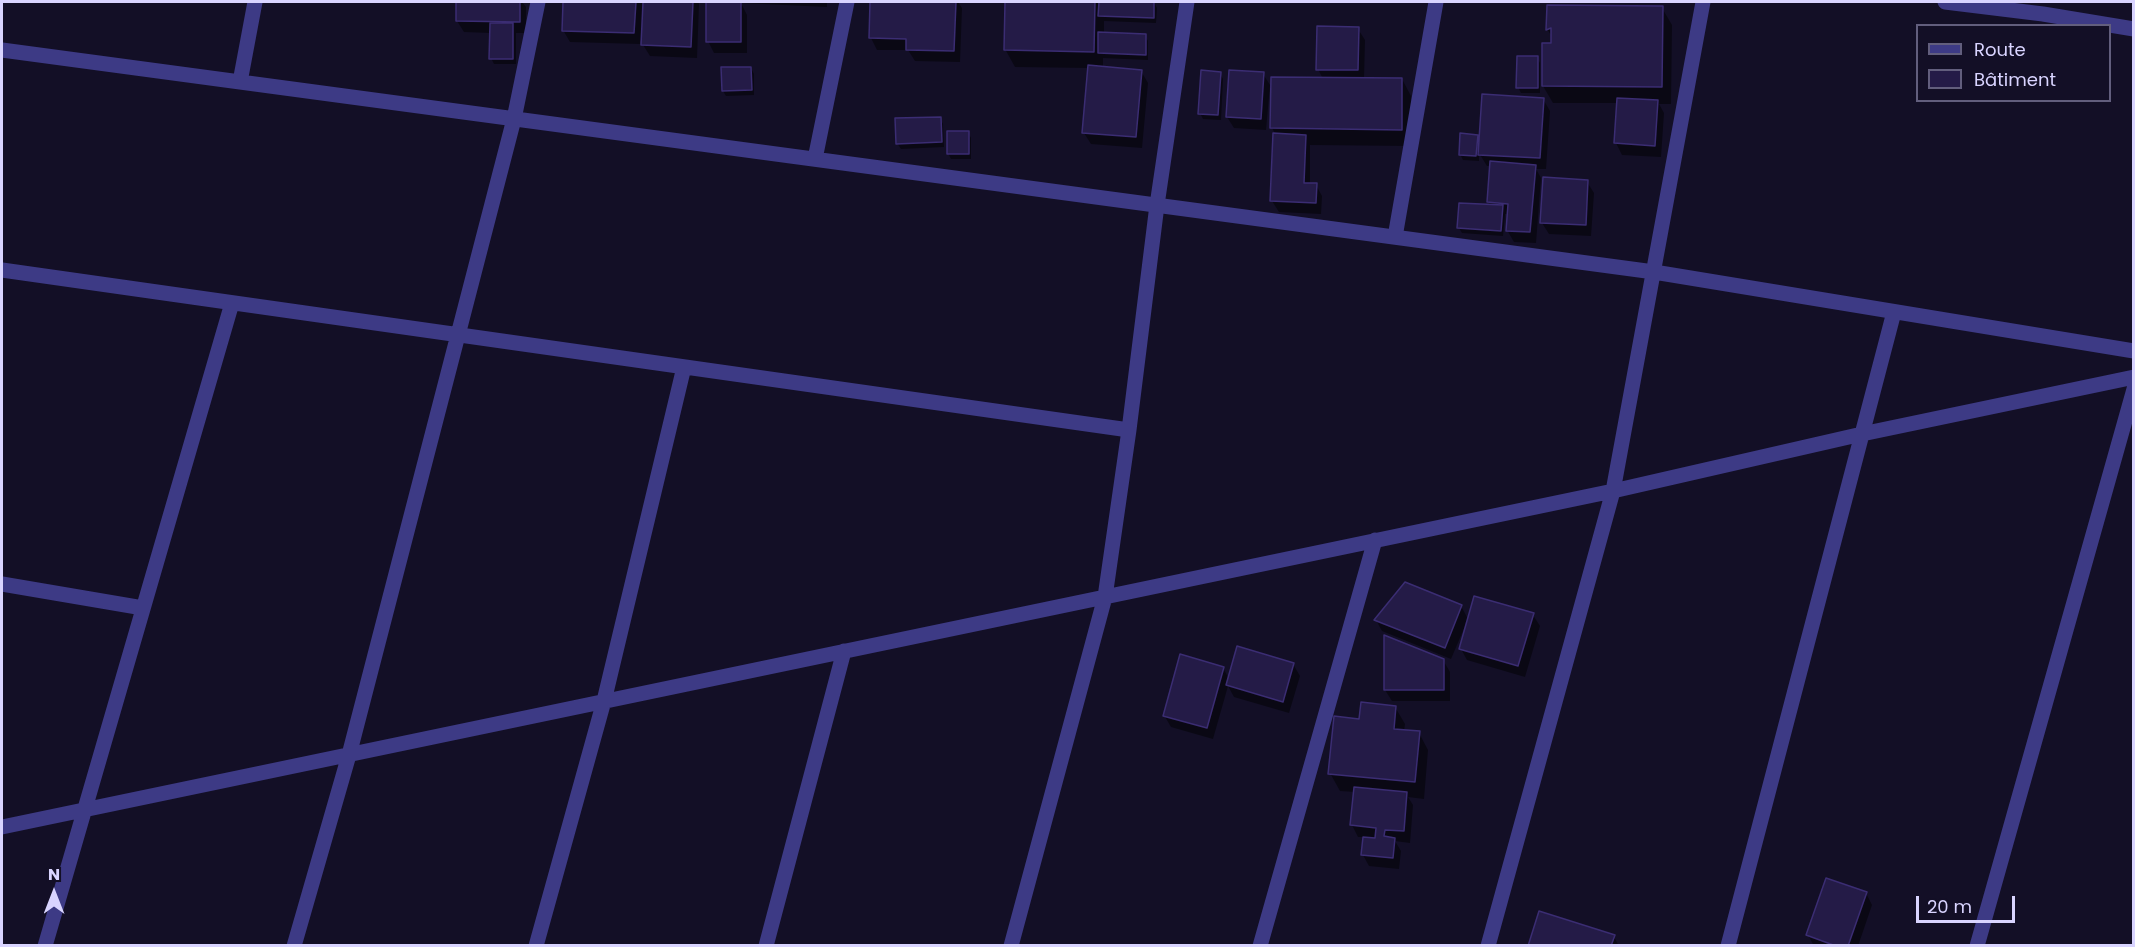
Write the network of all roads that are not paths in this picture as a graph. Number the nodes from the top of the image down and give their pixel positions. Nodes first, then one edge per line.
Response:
1 (255, 2) edge
2 (538, 2) edge
3 (847, 2) edge
4 (1187, 2) edge
5 (1436, 2) edge
6 (1703, 2) edge
7 (1945, 2) edge
8 (2044, 8) edge
9 (2133, 29) edge
10 (2, 50) edge
11 (240, 82) junction
12 (514, 119) junction
13 (815, 159) junction
14 (1157, 205) junction
15 (1395, 237) junction
16 (2, 270) edge
17 (1654, 272) junction
18 (232, 303) junction
19 (1894, 312) junction
20 (457, 335) junction
21 (2133, 351) edge
22 (684, 367) junction
23 (2133, 377) edge
24 (2133, 389) edge
25 (1129, 430) junction
26 (1862, 434) junction
27 (1612, 491) junction
28 (1375, 540) junction
29 (2, 584) edge
30 (1105, 597) junction
31 (143, 608) junction
32 (844, 651) junction
33 (604, 701) junction
34 (349, 754) junction
35 (85, 810) junction
36 (2, 827) edge
37 (45, 945) edge
38 (294, 945) edge
39 (536, 945) edge
40 (766, 945) edge
41 (1011, 945) edge
42 (1260, 945) edge
43 (1488, 945) edge
44 (1728, 945) edge
45 (1977, 945) edge

1 - 11 street
2 - 12 street
3 - 13 street
4 - 14 street
5 - 15 street
6 - 17 street
7 - 8 street
8 - 9 street
10 - 11 street
11 - 12 street
12 - 13 street
12 - 20 street
13 - 14 street
14 - 15 street
14 - 25 street
15 - 17 street
16 - 18 street
17 - 19 street
17 - 27 street
18 - 20 street
18 - 31 street
19 - 21 street
19 - 26 street
20 - 22 street
20 - 34 street
22 - 25 street
22 - 33 street
23 - 26 street
24 - 45 street
25 - 30 street
26 - 27 street
26 - 44 street
27 - 28 street
27 - 43 street
28 - 30 street
28 - 42 street
29 - 31 street
30 - 32 street
30 - 41 street
31 - 35 street
32 - 33 street
32 - 40 street
33 - 34 street
33 - 39 street
34 - 35 street
34 - 38 street
35 - 36 street
35 - 37 street

